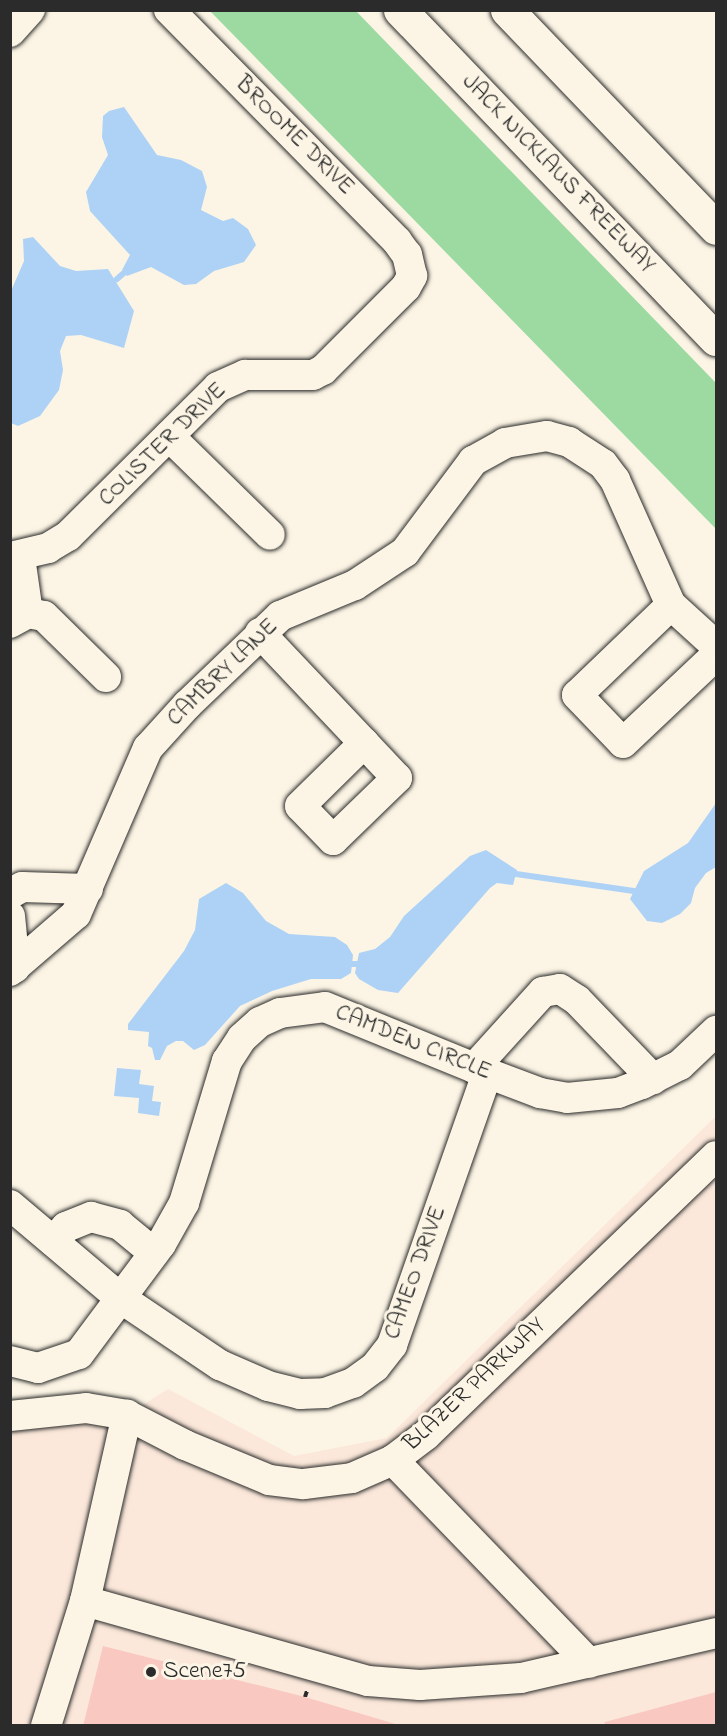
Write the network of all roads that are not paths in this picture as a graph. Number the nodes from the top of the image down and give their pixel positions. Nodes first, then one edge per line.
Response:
1 (30, 10) edge
2 (169, 10) edge
3 (400, 10) edge
4 (507, 10) edge
5 (10, 32) edge
6 (717, 228) edge
7 (412, 267) joint
8 (717, 339) edge
9 (169, 436) junction
10 (270, 535) dead end
11 (15, 557) edge
12 (671, 605) junction
13 (19, 618) edge
14 (260, 633) junction
15 (717, 646) edge
16 (717, 655) edge
17 (106, 677) dead end
18 (364, 744) dead end
19 (88, 889) junction
20 (10, 894) edge
21 (10, 916) edge
22 (13, 969) edge
23 (717, 1031) edge
24 (481, 1071) junction
25 (653, 1079) junction
26 (717, 1156) edge
27 (10, 1205) edge
28 (53, 1241) junction
29 (154, 1253) junction
30 (119, 1297) junction
31 (10, 1361) edge
32 (127, 1415) junction
33 (10, 1416) edge
34 (393, 1460) junction
35 (85, 1600) junction
36 (717, 1633) edge
37 (589, 1663) junction
38 (46, 1725) edge

1 - 5 street
2 - 7 street, BROOME DRIVE
3 - 8 highway, JACK NICKLAUS FREEWAY
4 - 6 highway
7 - 9 street, COLISTER DRIVE
9 - 10 street
9 - 11 street, COLISTER DRIVE
11 - 13 street
12 - 14 street, CAMBRY LANE
12 - 15 street, CAMBRY LANE
12 - 16 street
13 - 17 street
14 - 18 street
14 - 19 street, CAMBRY LANE
19 - 20 street
19 - 22 street, CAMBRY LANE
21 - 22 street
23 - 25 street, CAMDEN CIRCLE
24 - 25 street, CAMDEN CIRCLE
24 - 25 street
24 - 29 street, CAMDEN CIRCLE
24 - 30 street, CAMEO DRIVE
26 - 34 street, BLAZER PARKWAY
27 - 28 street
28 - 29 street
28 - 30 street
29 - 30 street, CAMDEN CIRCLE
30 - 31 street, CAMDEN CIRCLE
32 - 33 street, BLAZER PARKWAY
32 - 34 street, BLAZER PARKWAY
32 - 35 street
34 - 37 street
35 - 37 street
35 - 38 street
36 - 37 street

